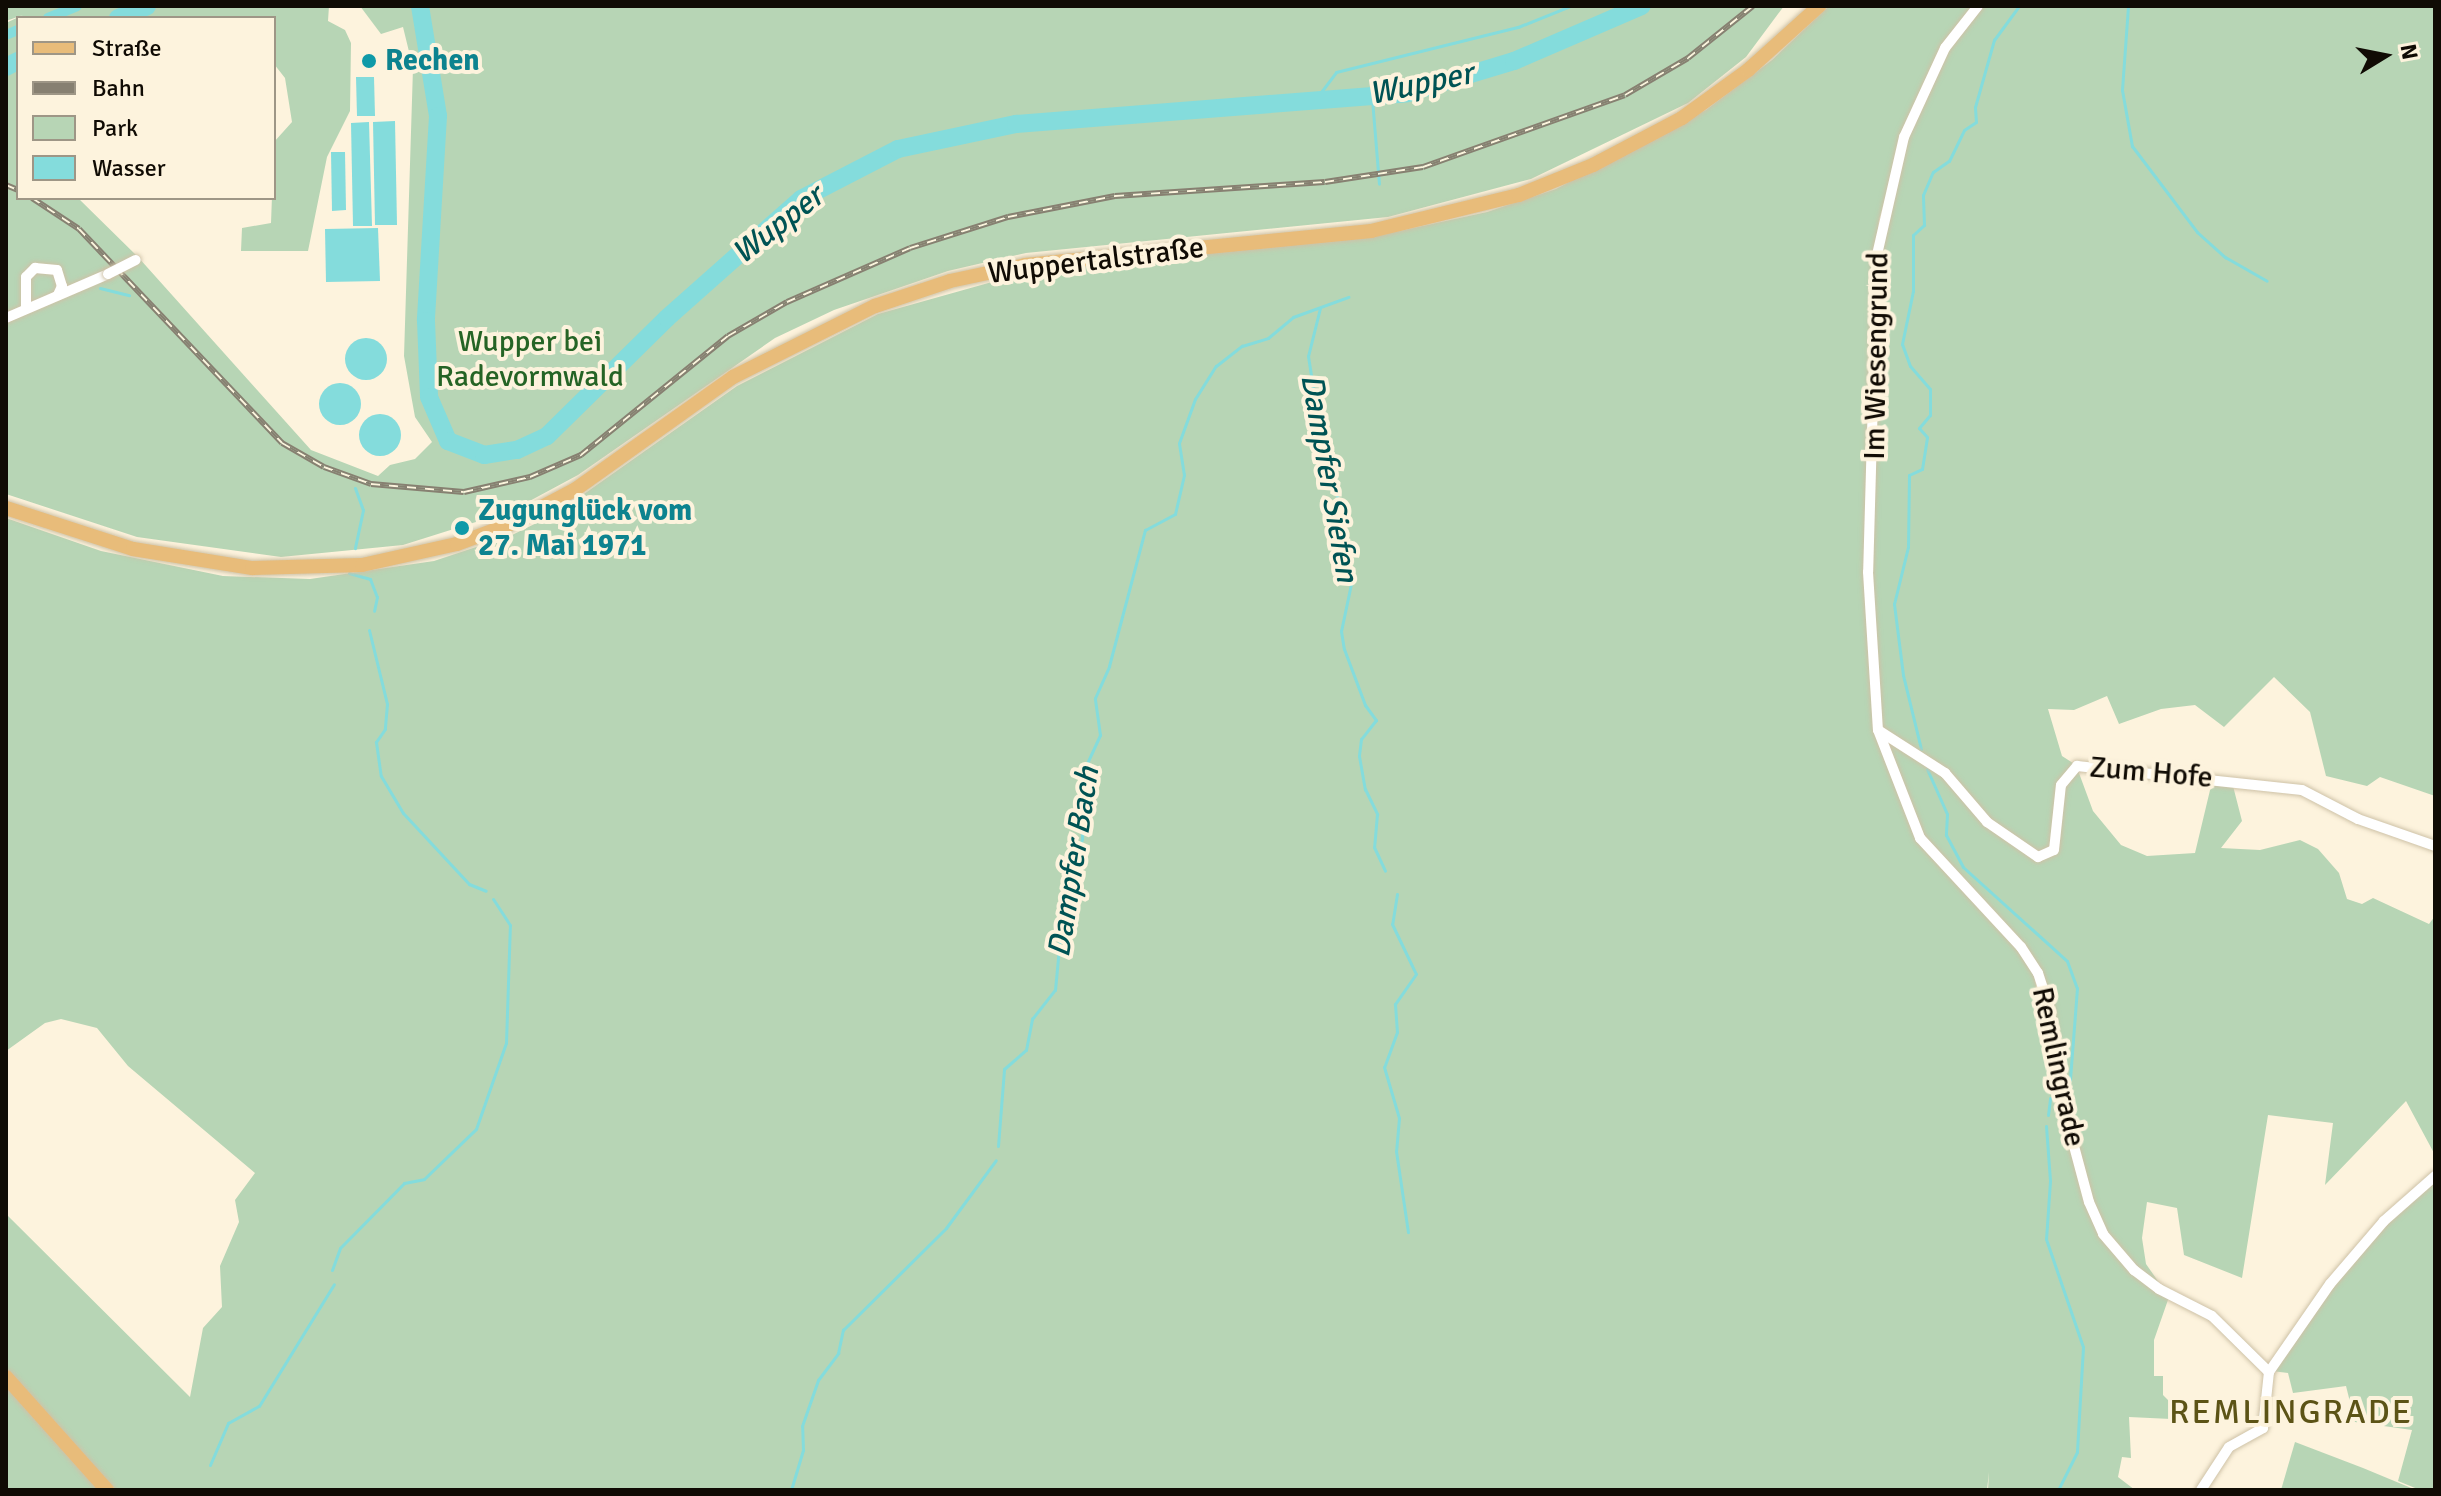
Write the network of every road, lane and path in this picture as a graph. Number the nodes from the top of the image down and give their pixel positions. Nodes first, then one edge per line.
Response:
1 (1819, 6) edge
2 (1978, 6) edge
3 (136, 260) dead end
4 (58, 295) junction
5 (26, 308) junction
6 (6, 318) edge
7 (6, 508) edge
8 (1878, 730) junction
9 (2435, 846) edge
10 (2435, 1176) edge
11 (2269, 1372) junction
12 (6, 1377) edge
13 (107, 1490) edge
14 (2201, 1490) edge

1 - 7 main road, Wuppertalstraße
2 - 8 street, Im Wiesengrund
3 - 4 street, bridge
4 - 5 street
4 - 5 street
5 - 6 street
8 - 9 street, Zum Hofe
8 - 11 street, Remlingrade
10 - 11 street
11 - 14 street
12 - 13 main road

